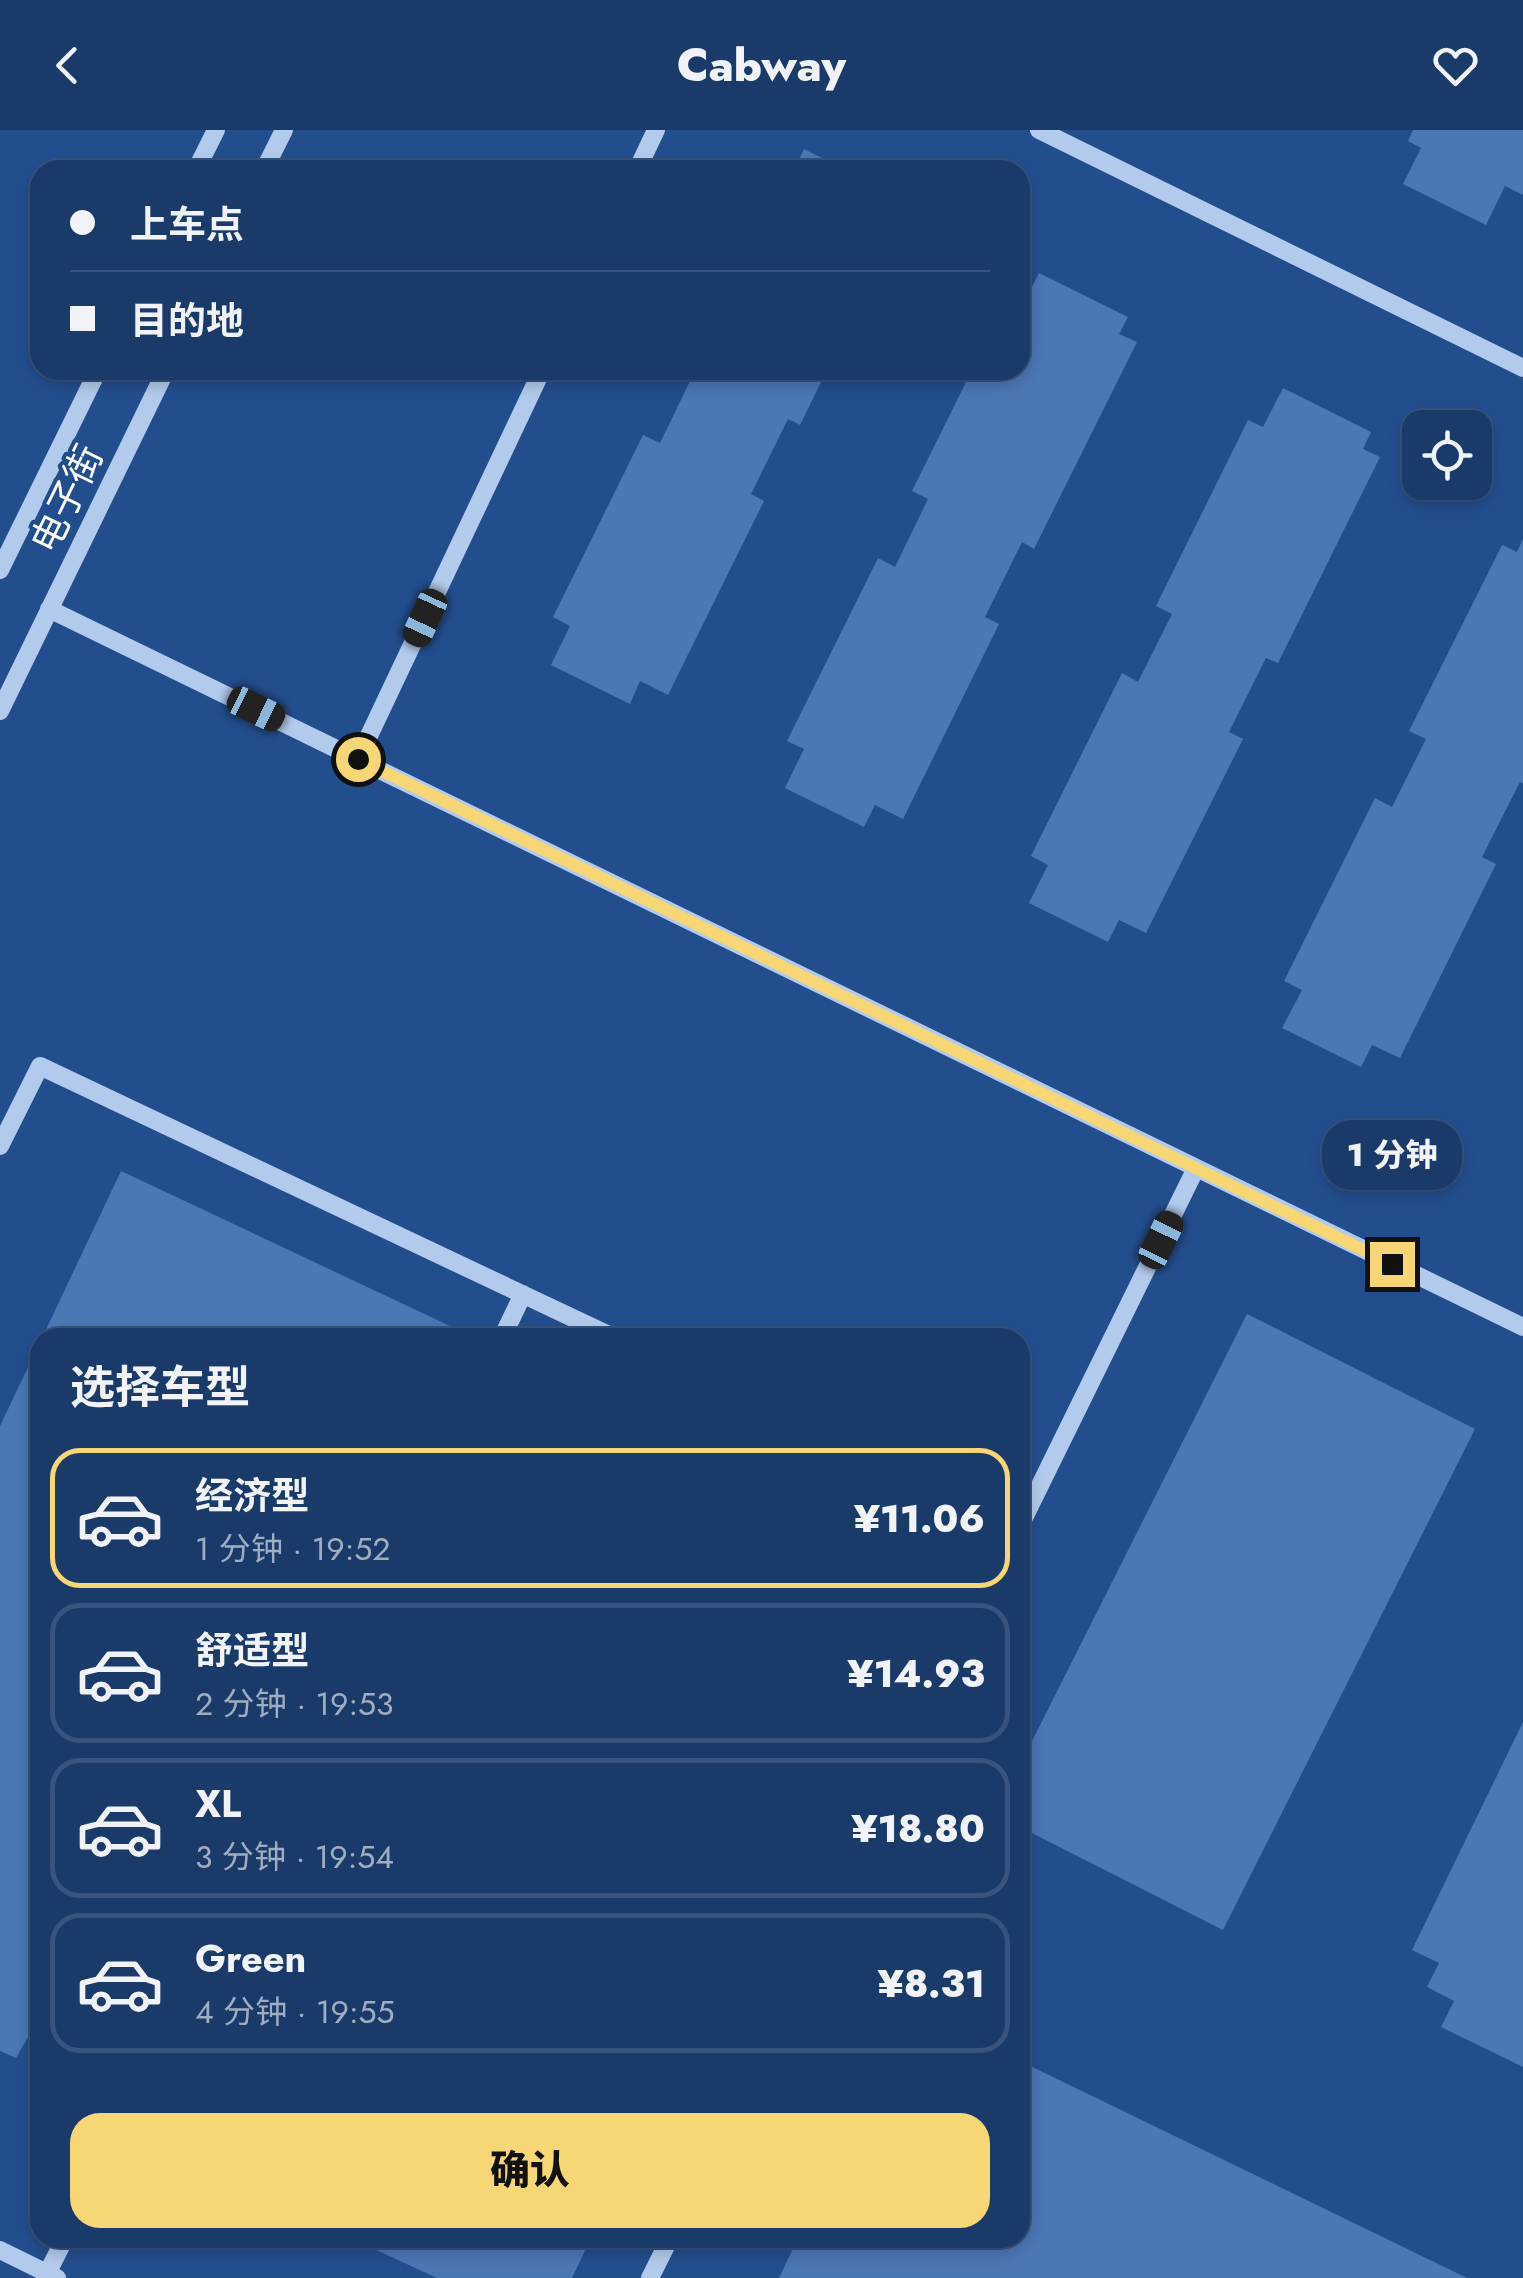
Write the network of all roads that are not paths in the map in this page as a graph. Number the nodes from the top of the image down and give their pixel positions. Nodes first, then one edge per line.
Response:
1 (216, 130) edge
2 (284, 130) edge
3 (656, 130) edge
4 (1039, 130) edge
5 (201, 160) edge
6 (269, 160) edge
7 (642, 160) edge
8 (1523, 368) edge
9 (93, 380) edge
10 (161, 380) edge
11 (537, 380) edge
12 (0, 570) edge
13 (49, 608) junction
14 (0, 712) edge
15 (358, 759) junction
16 (0, 1146) edge
17 (1196, 1168) junction
18 (523, 1294) junction
19 (1523, 1327) edge
20 (507, 1328) edge
21 (594, 1328) edge
22 (1030, 1506) edge
23 (61, 2248) edge
24 (665, 2248) edge
25 (0, 2250) edge
26 (50, 2276) edge
27 (650, 2278) edge

1 - 5 street
2 - 6 street
3 - 7 street
4 - 8 street
9 - 12 street, 电子街
10 - 13 street, 电子街
11 - 15 street
13 - 14 street, 电子街
13 - 15 street
15 - 17 street
16 - 18 street
17 - 19 street
17 - 22 street
18 - 20 street
18 - 21 street
23 - 26 street
24 - 27 street
25 - 26 street

